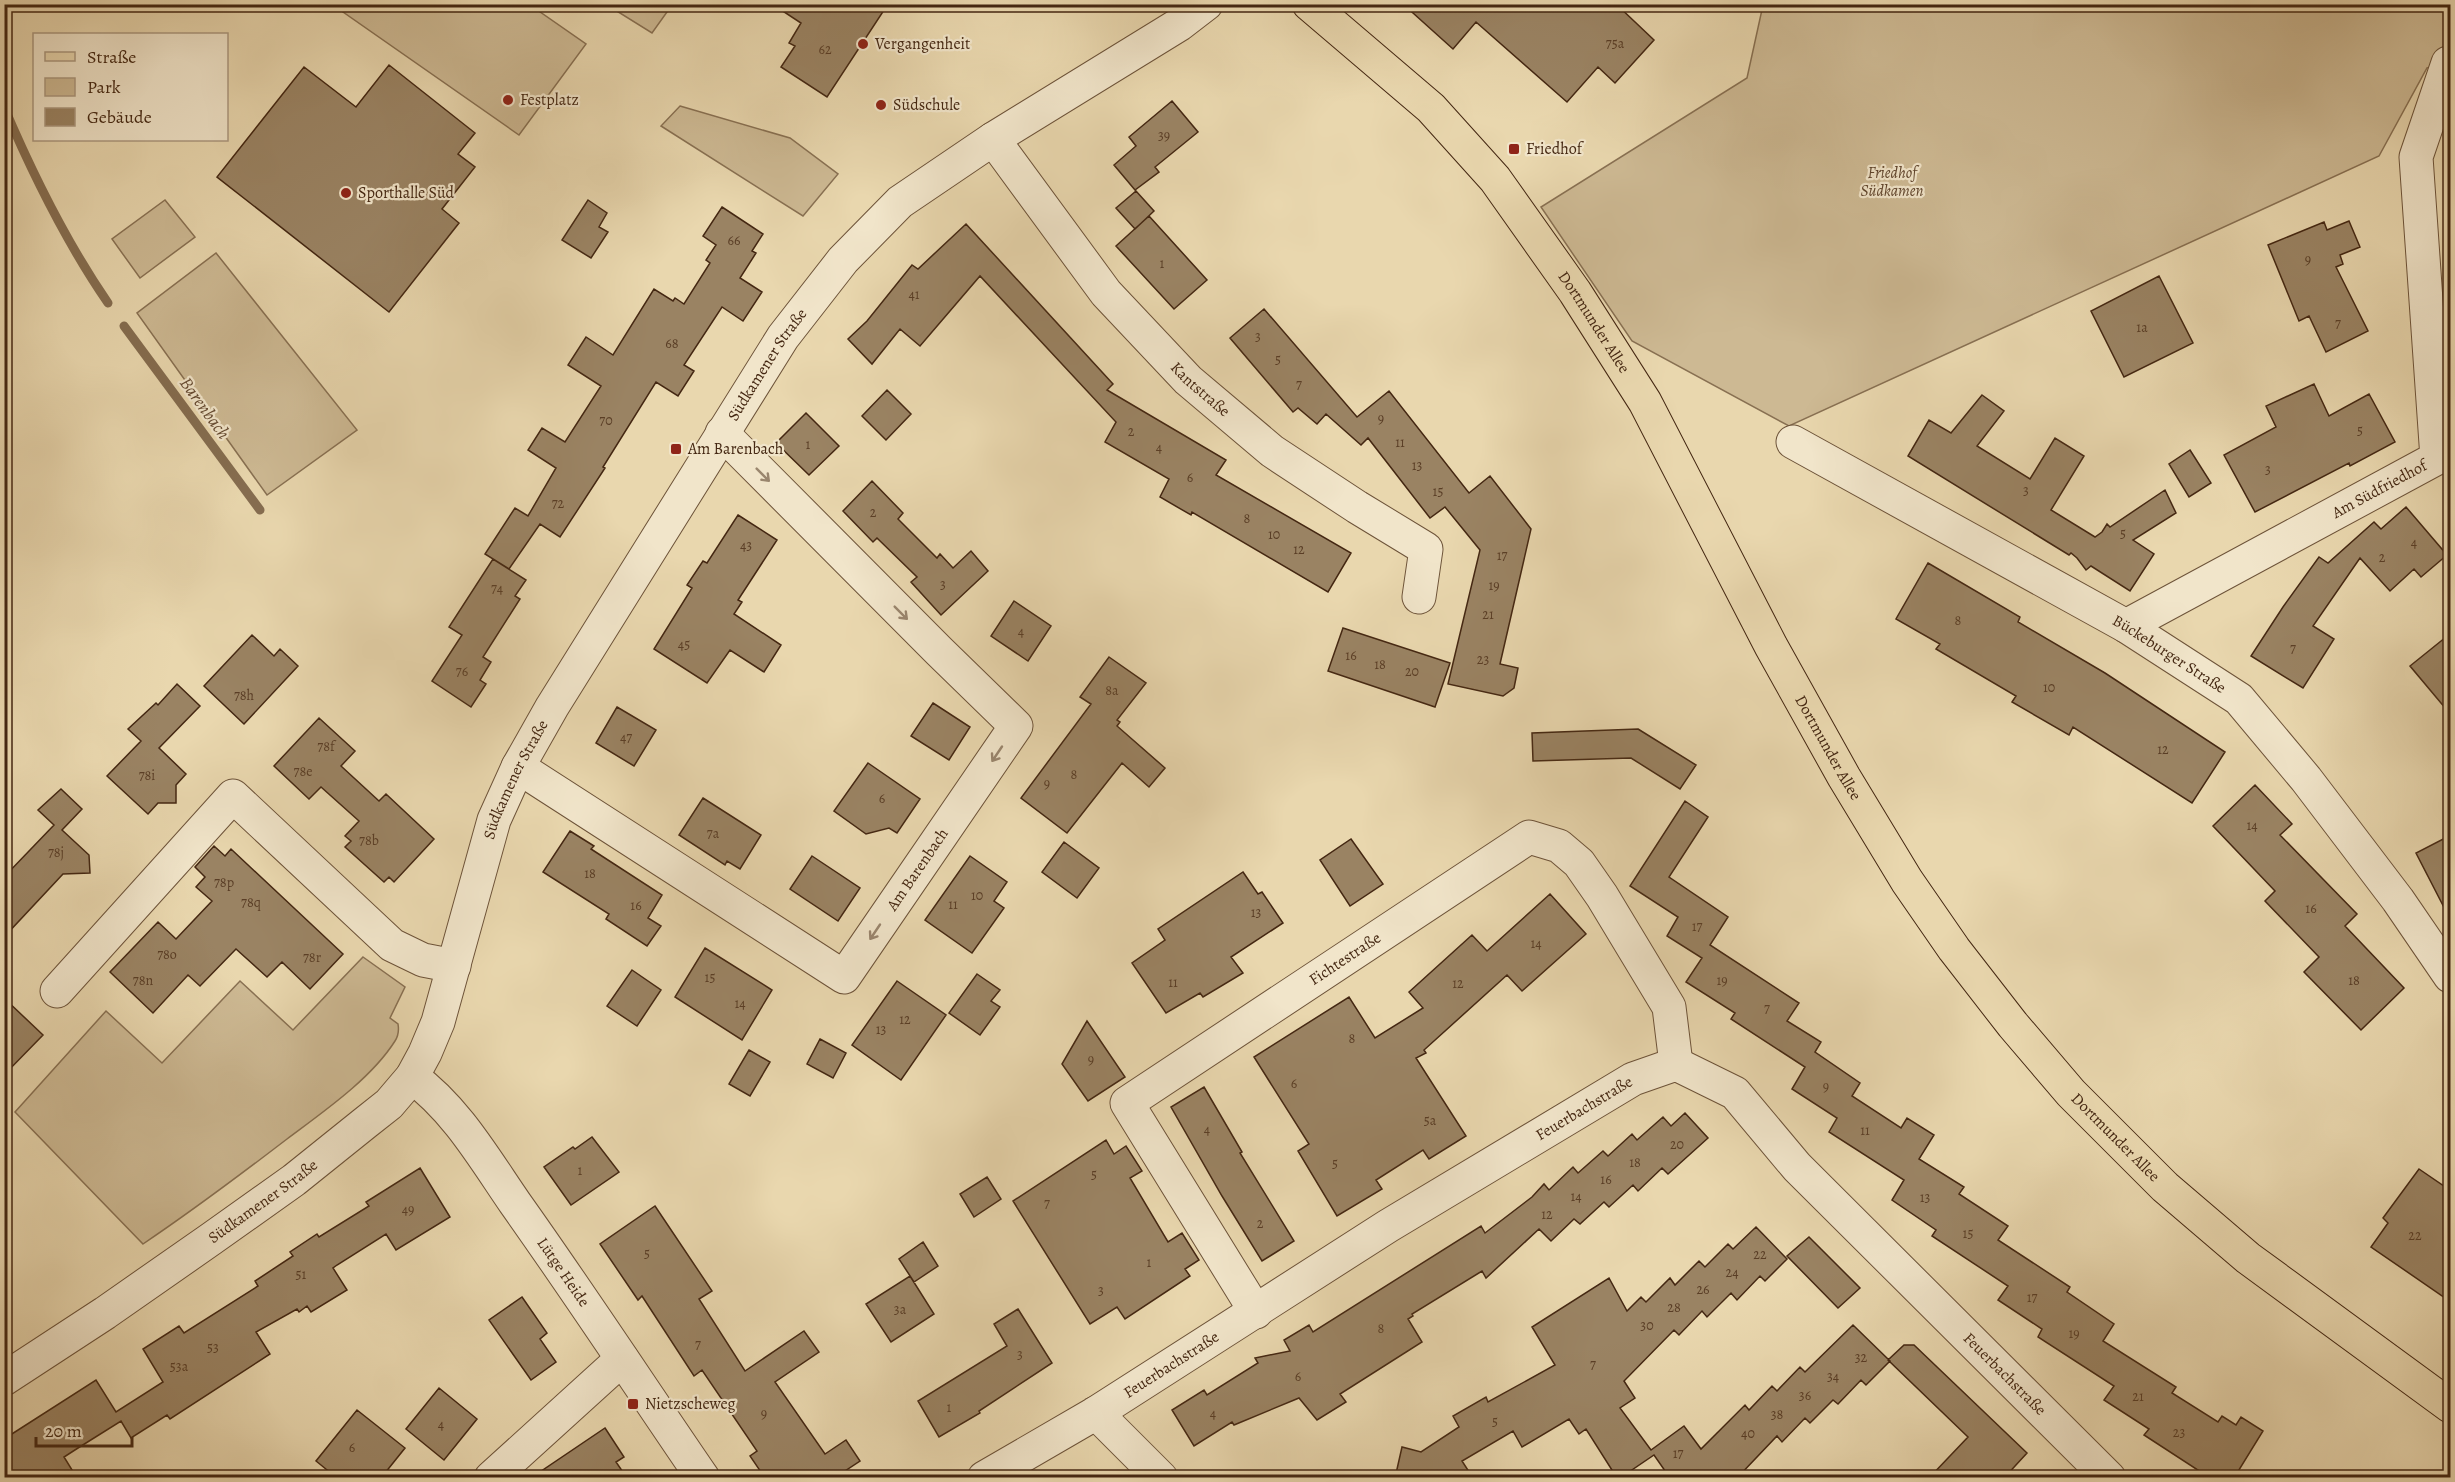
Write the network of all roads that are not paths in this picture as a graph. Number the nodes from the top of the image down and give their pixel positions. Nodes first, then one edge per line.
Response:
1 (1206, 4) edge
2 (1309, 4) edge
3 (2448, 63) dead end
4 (993, 139) junction
5 (722, 433) junction
6 (1793, 442) dead end
7 (1419, 597) dead end
8 (2126, 626) junction
9 (518, 767) junction
10 (454, 966) junction
11 (2451, 976) edge
12 (57, 991) dead end
13 (1676, 1064) junction
14 (412, 1077) junction
15 (1256, 1312) junction
16 (622, 1359) junction
17 (4, 1379) edge
18 (2451, 1406) edge
19 (1096, 1413) junction
20 (491, 1478) edge
21 (703, 1478) edge
22 (984, 1478) edge
23 (1161, 1478) edge
24 (2109, 1478) edge

1 - 4 street, Südkamener Straße
2 - 18 main road, Dortmunder Allee
3 - 8 street, Am Südfriedhof
4 - 5 street, Südkamener Straße
4 - 7 street, Kantstraße
5 - 9 street, Südkamener Straße
5 -> 9 street, Am Barenbach
6 - 8 street, Bückeburger Straße
8 - 11 street, Bückeburger Straße
9 - 10 street, Südkamener Straße
10 - 12 street
10 - 14 street, Südkamener Straße
13 - 15 street, Feuerbachstraße
13 - 15 street, Fichtestraße
13 - 24 street, Feuerbachstraße
14 - 16 street, Lütge Heide
14 - 17 street, Südkamener Straße
15 - 19 street, Feuerbachstraße
16 - 20 street
16 - 21 street, Lütge Heide
19 - 22 street, Feuerbachstraße
19 - 23 street

